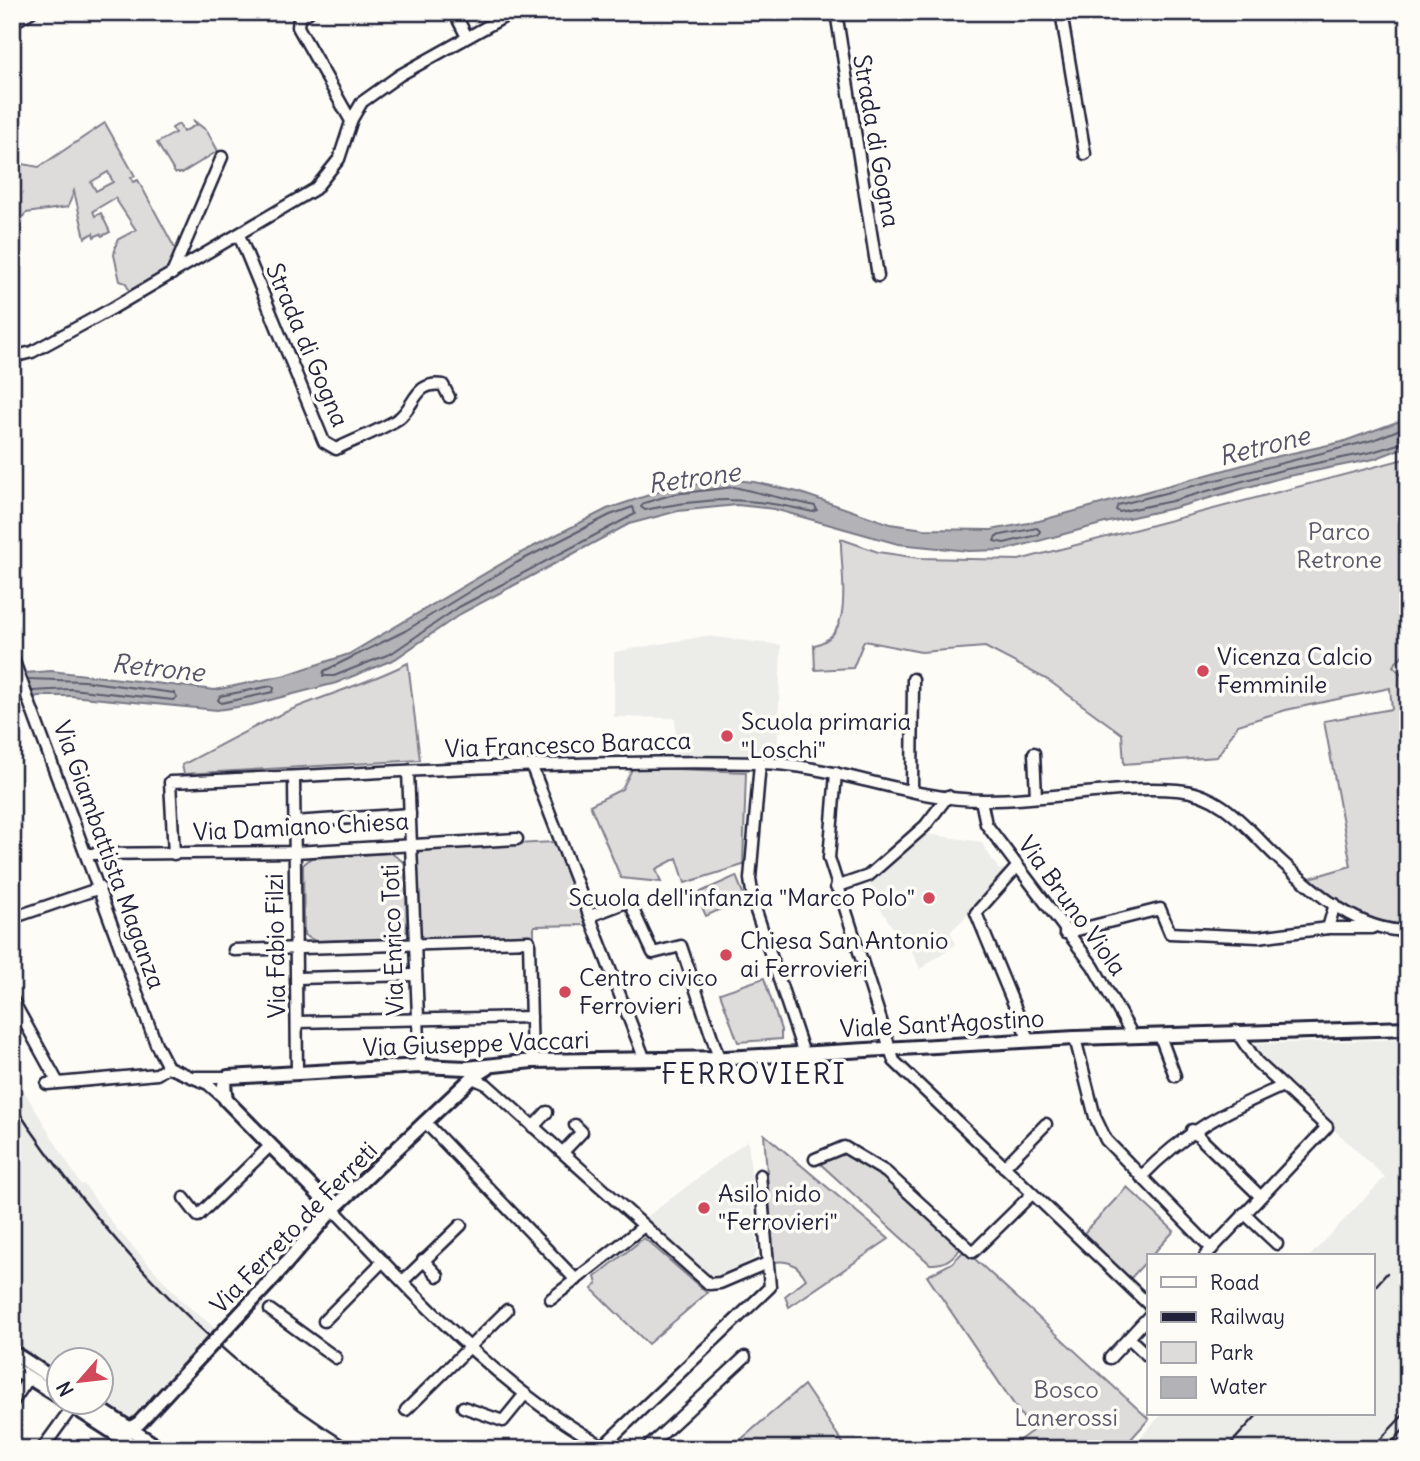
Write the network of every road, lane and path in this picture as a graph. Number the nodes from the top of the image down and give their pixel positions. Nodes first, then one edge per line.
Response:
1 (31, 12) edge
2 (309, 12) edge
3 (454, 12) edge
4 (513, 12) edge
5 (836, 12) edge
6 (1061, 12) edge
7 (12, 23) edge
8 (467, 37) junction
9 (351, 121) junction
10 (1085, 154) dead end
11 (222, 157) dead end
12 (239, 235) junction
13 (172, 274) junction
14 (878, 276) dead end
15 (12, 357) edge
16 (449, 397) dead end
17 (12, 656) edge
18 (913, 679) dead end
19 (1034, 753) dead end
20 (760, 763) junction
21 (532, 767) junction
22 (408, 771) junction
23 (836, 773) junction
24 (294, 777) junction
25 (912, 790) junction
26 (948, 796) junction
27 (1036, 797) junction
28 (981, 800) junction
29 (410, 814) junction
30 (294, 822) junction
31 (517, 839) dead end
32 (411, 844) junction
33 (295, 852) junction
34 (88, 854) junction
35 (174, 854) junction
36 (1017, 867) junction
37 (836, 887) junction
38 (100, 888) junction
39 (1335, 904) junction
40 (590, 916) junction
41 (12, 918) edge
42 (1328, 928) junction
43 (1373, 928) junction
44 (1408, 931) edge
45 (1065, 933) junction
46 (414, 945) junction
47 (298, 948) junction
48 (234, 950) dead end
49 (414, 975) junction
50 (297, 978) junction
51 (12, 999) edge
52 (531, 1017) junction
53 (298, 1022) junction
54 (416, 1022) junction
55 (1408, 1028) edge
56 (1236, 1031) junction
57 (1133, 1036) junction
58 (1160, 1036) junction
59 (1075, 1038) junction
60 (1029, 1041) junction
61 (887, 1048) junction
62 (803, 1051) junction
63 (723, 1058) junction
64 (645, 1060) junction
65 (532, 1061) junction
66 (419, 1066) junction
67 (492, 1066) joint
68 (168, 1067) junction
69 (470, 1072) junction
70 (297, 1073) junction
71 (1175, 1076) dead end
72 (195, 1077) junction
73 (228, 1077) junction
74 (1283, 1086) junction
75 (226, 1100) junction
76 (547, 1112) dead end
77 (426, 1123) junction
78 (1046, 1124) dead end
79 (575, 1125) dead end
80 (533, 1127) junction
81 (1192, 1130) junction
82 (270, 1146) junction
83 (563, 1152) junction
84 (815, 1159) dead end
85 (1004, 1167) junction
86 (760, 1175) dead end
87 (1141, 1177) junction
88 (1032, 1194) junction
89 (1260, 1196) junction
90 (184, 1198) dead end
91 (333, 1209) junction
92 (1244, 1213) junction
93 (461, 1225) dead end
94 (644, 1226) junction
95 (1277, 1244) dead end
96 (1208, 1252) edge
97 (423, 1260) junction
98 (383, 1261) junction
99 (767, 1263) junction
100 (438, 1276) dead end
101 (576, 1280) junction
102 (403, 1281) junction
103 (551, 1298) dead end
104 (1147, 1303) edge
105 (270, 1310) dead end
106 (507, 1310) dead end
107 (1147, 1318) edge
108 (324, 1321) dead end
109 (1129, 1338) junction
110 (471, 1347) junction
111 (12, 1352) edge
112 (1147, 1355) edge
113 (745, 1357) dead end
114 (336, 1358) dead end
115 (1111, 1359) dead end
116 (12, 1367) edge
117 (46, 1374) edge
118 (29, 1378) junction
119 (46, 1388) edge
120 (525, 1394) junction
121 (12, 1403) edge
122 (154, 1407) junction
123 (463, 1407) dead end
124 (406, 1410) dead end
125 (63, 1416) edge
126 (99, 1416) edge
127 (106, 1416) edge
128 (131, 1443) edge
129 (606, 1447) edge
130 (42, 1449) edge
131 (163, 1449) edge
132 (646, 1449) edge

1 - 7 street
2 - 9 street
3 - 8 street
4 - 8 street
5 - 14 street, Strada di Gogna
6 - 10 street
8 - 9 street
9 - 12 street
11 - 13 street
12 - 13 street
12 - 16 street, Strada di Gogna
13 - 15 street
17 - 34 street, Via Giambattista Maganza
18 - 25 street
19 - 27 street
20 - 21 street, Via Francesco Baracca
20 - 23 street, Via Francesco Baracca
20 - 62 street
21 - 22 street, Via Francesco Baracca
21 - 40 street
22 - 24 street, Via Francesco Baracca
22 - 29 street, Via Enrico Toti
23 - 25 street, Via Francesco Baracca
23 - 37 street
24 - 30 street, Via Fabio Filzi
24 - 35 street, Via Francesco Baracca
25 - 26 street, Via Francesco Baracca
26 - 28 street, Via Francesco Baracca
26 - 37 street
27 - 28 street, Via Francesco Baracca
27 - 39 street, Via Francesco Baracca
28 - 36 street, Via Bruno Viola
29 - 30 street
29 - 32 street, Via Enrico Toti
30 - 33 street, Via Fabio Filzi
31 - 32 street, Via Damiano Chiesa
32 - 33 street, Via Damiano Chiesa
32 - 46 street, Via Enrico Toti
33 - 35 street, Via Damiano Chiesa
33 - 47 street, Via Fabio Filzi
34 - 35 street, Via Damiano Chiesa
34 - 38 street, Via Giambattista Maganza
36 - 45 street, Via Bruno Viola
36 - 60 street
37 - 61 street
38 - 41 street
38 - 68 street, Via Giambattista Maganza
39 - 42 street
39 - 43 street, Via Francesco Baracca
40 - 63 street
40 - 64 street
42 - 43 street
42 - 45 street
43 - 44 street, Via Francesco Baracca
45 - 57 street, Via Bruno Viola
46 - 47 street
46 - 49 street, Via Enrico Toti
46 - 52 street
47 - 48 street
47 - 50 street, Via Fabio Filzi
49 - 50 street
49 - 54 street, Via Enrico Toti
50 - 53 street, Via Fabio Filzi
51 - 68 street
52 - 54 street
52 - 65 street
53 - 54 street
53 - 70 street, Via Fabio Filzi
54 - 66 street, Via Enrico Toti
55 - 56 main road, Viale Sant'Agostino
56 - 58 main road, Viale Sant'Agostino
56 - 74 street
57 - 58 main road, Viale Sant'Agostino
57 - 59 main road, Viale Sant'Agostino
58 - 71 street
59 - 60 main road, Viale Sant'Agostino
59 - 87 street
60 - 61 main road, Viale Sant'Agostino
61 - 62 main road, Viale Sant'Agostino
61 - 85 street
62 - 63 main road, Viale Sant'Agostino
63 - 64 main road, Via Giuseppe Vaccari
64 - 65 main road, Via Giuseppe Vaccari
65 - 67 main road, Via Giuseppe Vaccari
66 - 69 main road, Via Giuseppe Vaccari
66 - 70 main road, Via Giuseppe Vaccari
67 - 69 main road, Via Ferreto de Ferreti
68 - 72 street
69 - 77 main road, Via Ferreto de Ferreti
69 - 80 street
70 - 73 main road, Via Giuseppe Vaccari
72 - 73 street
72 - 75 street
73 - 75 main road
74 - 81 street
74 - 89 street
75 - 82 main road
76 - 80 street
77 - 91 main road, Via Ferreto de Ferreti
77 - 101 street
78 - 85 street
79 - 83 street
80 - 83 street
81 - 87 street
81 - 89 street
82 - 90 street
82 - 91 main road
83 - 94 street
84 - 88 street
85 - 88 street
86 - 99 street
87 - 96 street
88 - 104 street
89 - 92 street
91 - 98 street
91 - 122 main road, Via Ferreto de Ferreti, bridge
92 - 95 street
92 - 96 street
93 - 97 street
94 - 99 street
94 - 101 street
97 - 100 street
97 - 102 street
98 - 102 street
98 - 108 street
99 - 129 street
101 - 103 street
102 - 110 street
105 - 114 street
106 - 110 street
107 - 109 street
109 - 112 street
109 - 115 street
110 - 120 street
110 - 124 street
111 - 117 main road
113 - 132 street
116 - 118 main road
118 - 119 main road
118 - 121 street
120 - 123 street
120 - 129 street
122 - 127 main road
122 - 128 main road, Via Ferreto de Ferreti
122 - 131 main road
125 - 130 street
126 - 128 main road
128 - 131 main road

